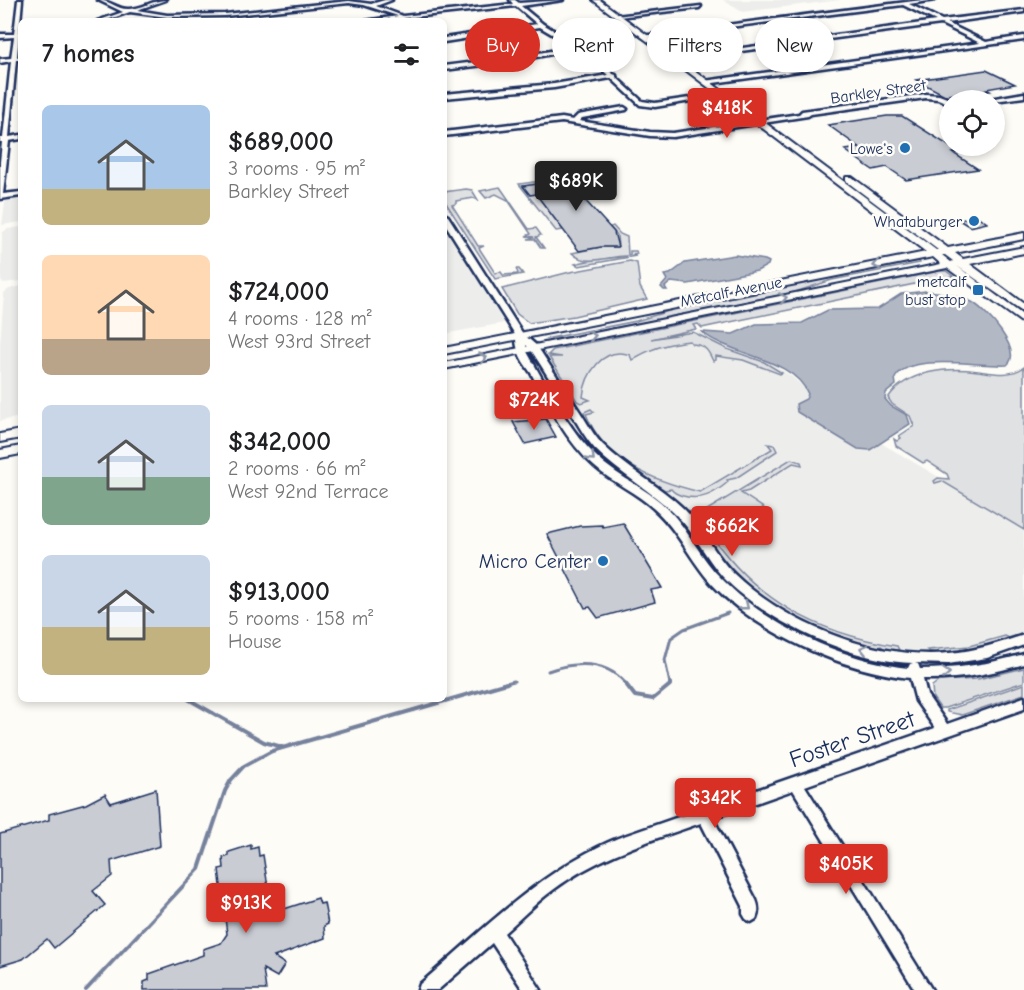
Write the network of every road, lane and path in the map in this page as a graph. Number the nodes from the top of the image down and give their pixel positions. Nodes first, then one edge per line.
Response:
1 (20, 0) edge
2 (100, 0) edge
3 (164, 0) edge
4 (390, 0) edge
5 (561, 0) edge
6 (596, 0) edge
7 (605, 0) edge
8 (896, 0) edge
9 (933, 0) edge
10 (515, 2) edge
11 (904, 4) junction
12 (371, 6) junction
13 (699, 6) dead end
14 (131, 11) junction
15 (1024, 11) edge
16 (621, 15) junction
17 (109, 18) edge
18 (400, 18) edge
19 (409, 18) edge
20 (943, 22) junction
21 (743, 23) edge
22 (541, 25) junction
23 (552, 31) edge
24 (647, 34) edge
25 (16, 35) junction
26 (0, 36) edge
27 (1024, 38) edge
28 (447, 40) edge
29 (18, 43) edge
30 (986, 43) junction
31 (743, 49) edge
32 (552, 52) edge
33 (18, 58) edge
34 (13, 59) junction
35 (0, 61) edge
36 (447, 68) edge
37 (609, 72) edge
38 (696, 72) edge
39 (700, 72) edge
40 (614, 76) junction
41 (710, 81) junction
42 (724, 95) junction
43 (1024, 95) edge
44 (447, 96) edge
45 (939, 98) edge
46 (1005, 98) edge
47 (624, 109) dead end
48 (762, 120) junction
49 (576, 121) junction
50 (447, 134) edge
51 (18, 138) edge
52 (3, 140) edge
53 (824, 171) junction
54 (18, 194) edge
55 (869, 194) junction
56 (0, 195) edge
57 (447, 221) edge
58 (1024, 236) edge
59 (1024, 250) edge
60 (947, 252) junction
61 (934, 254) junction
62 (960, 261) junction
63 (948, 264) junction
64 (1024, 309) edge
65 (1024, 321) edge
66 (520, 336) junction
67 (528, 349) junction
68 (447, 350) edge
69 (447, 365) edge
70 (18, 435) edge
71 (0, 438) edge
72 (18, 451) edge
73 (0, 454) edge
74 (728, 584) junction
75 (1024, 640) edge
76 (911, 659) junction
77 (1024, 659) edge
78 (915, 674) junction
79 (1024, 704) edge
80 (945, 731) junction
81 (796, 783) junction
82 (704, 815) junction
83 (751, 914) dead end
84 (493, 932) junction
85 (426, 990) edge
86 (533, 990) edge
87 (924, 990) edge

1 - 25 street
2 - 14 street
3 - 14 street
4 - 12 street
5 - 10 street
6 - 16 main road
7 - 16 main road
8 - 11 street
9 - 11 street
10 - 19 street
10 - 22 street
11 - 20 street
11 - 21 street
12 - 14 street
12 - 18 street
13 - 16 street
14 - 17 street
15 - 20 street
16 - 24 main road
20 - 30 street
20 - 31 street
22 - 23 street
22 - 28 street
25 - 26 street
25 - 29 street
27 - 30 street
29 - 34 street
30 - 41 street
32 - 36 street
33 - 34 street
34 - 35 street
34 - 52 street
37 - 40 street
38 - 41 main road
39 - 41 main road
40 - 42 street
40 - 44 street
41 - 42 main road
41 - 48 main road
42 - 48 main road
43 - 46 street
45 - 48 street, Barkley Street
47 - 49 street
48 - 49 street, Barkley Street
48 - 53 main road
48 - 55 main road
49 - 50 street
51 - 52 street
52 - 56 street
53 - 55 main road
53 - 61 main road
54 - 56 street
55 - 60 main road
57 - 66 street
58 - 60 main road, Metcalf Avenue
59 - 62 main road, Metcalf Avenue
60 - 61 main road, Metcalf Avenue
60 - 62 main road
61 - 63 main road
61 -> 66 main road, Metcalf Avenue
62 - 63 main road, Metcalf Avenue
62 - 64 main road
63 - 65 main road
67 -> 63 main road, Metcalf Avenue
66 - 67 street
66 - 68 main road, Metcalf Avenue
69 -> 67 main road, Metcalf Avenue
67 - 74 street
70 - 71 main road
72 - 73 main road
76 -> 74 street
74 -> 78 street
75 - 76 street
76 - 78 street
78 -> 77 street
78 - 80 street
79 - 80 street, Foster Street
80 - 81 street, Foster Street
81 - 82 street, Foster Street
81 - 87 street
82 - 83 street
82 - 84 street, Foster Street
84 - 85 street, Foster Street
84 - 86 street

